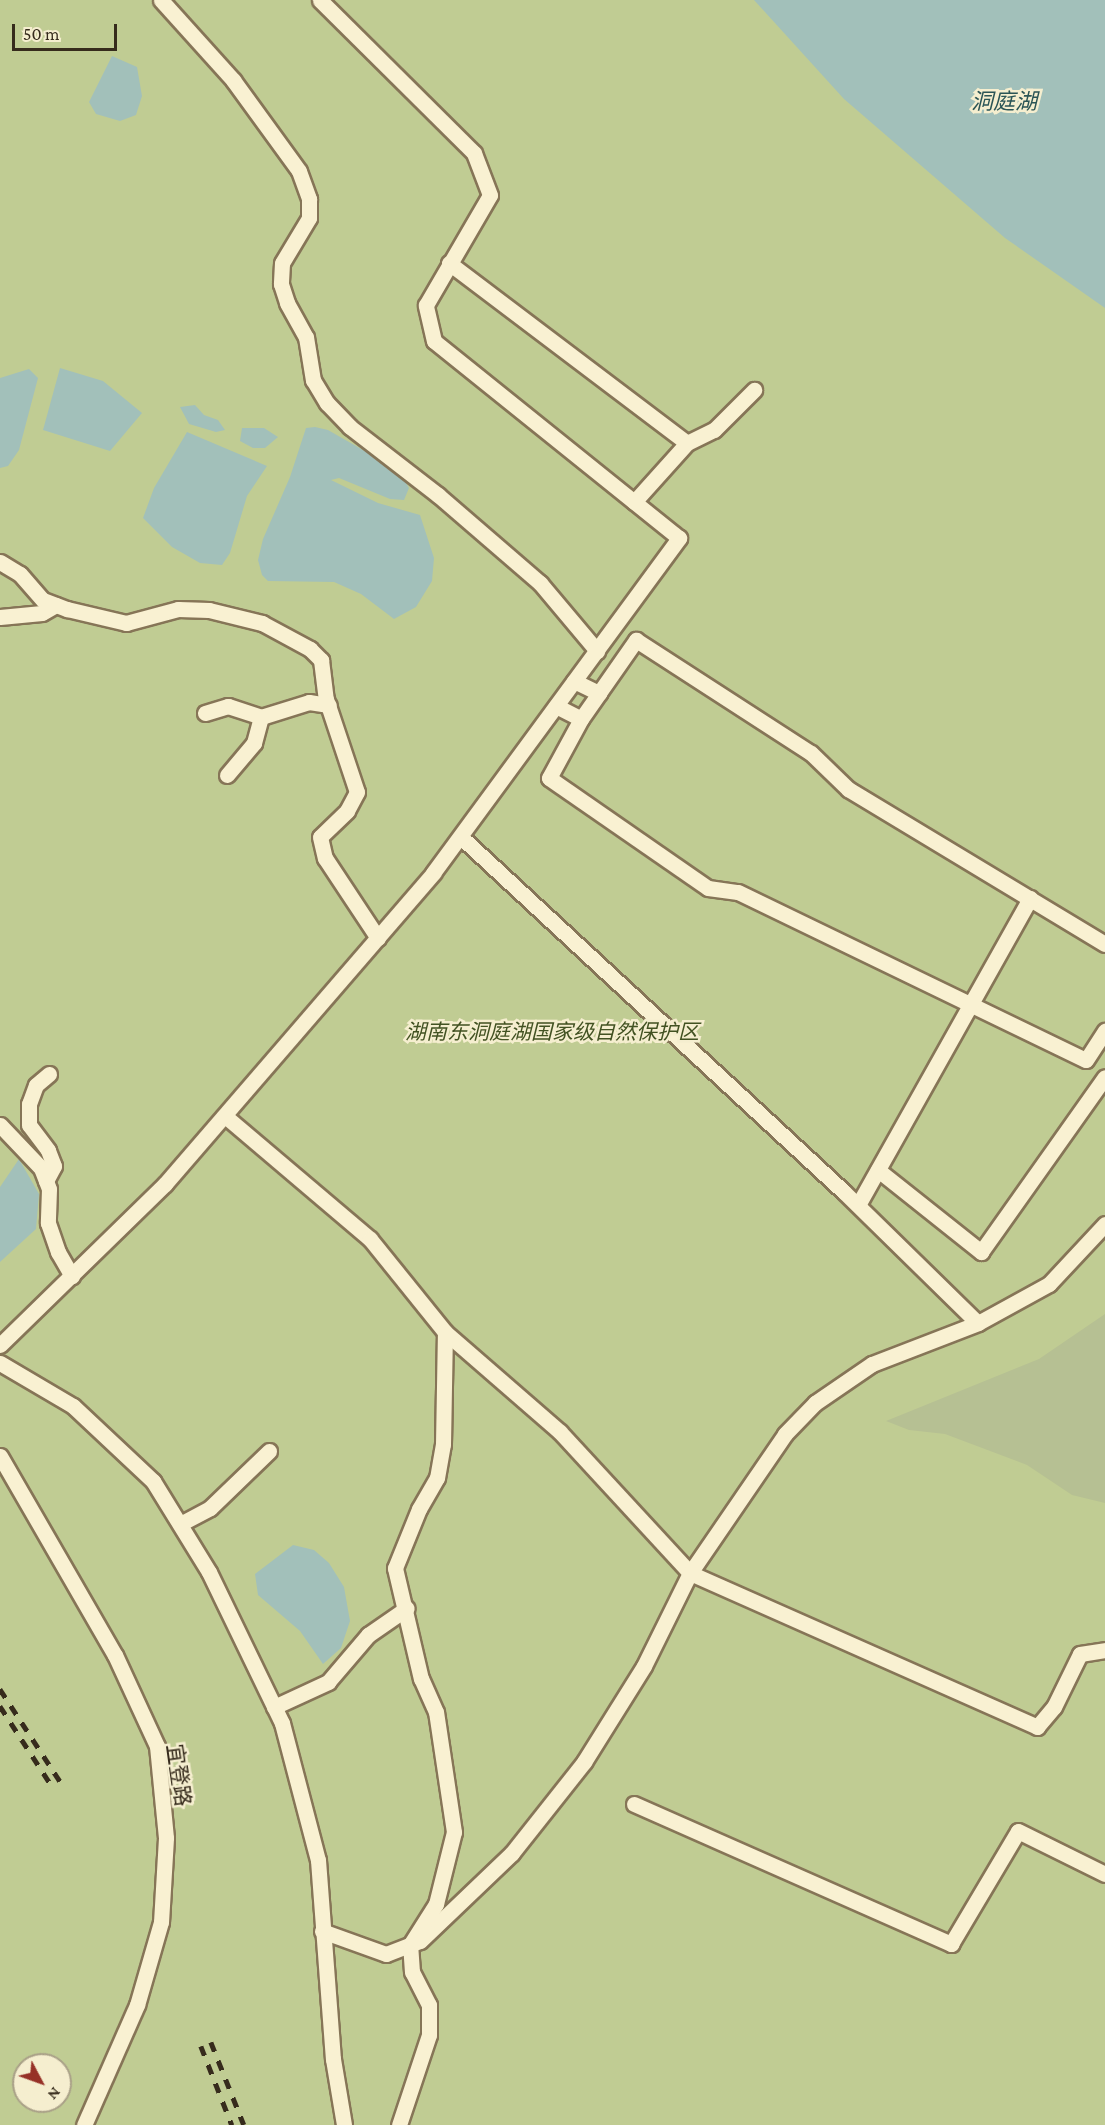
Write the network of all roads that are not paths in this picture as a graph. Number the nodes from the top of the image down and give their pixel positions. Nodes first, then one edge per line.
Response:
1 (161, 0) edge
2 (320, 0) edge
3 (449, 263) junction
4 (754, 390) dead end
5 (687, 443) junction
6 (634, 502) junction
7 (0, 562) edge
8 (56, 605) junction
9 (0, 617) edge
10 (597, 651) junction
11 (574, 681) junction
12 (599, 693) junction
13 (328, 705) junction
14 (556, 706) junction
15 (205, 713) dead end
16 (261, 717) junction
17 (581, 719) junction
18 (227, 775) dead end
19 (460, 837) junction
20 (1030, 898) junction
21 (378, 938) junction
22 (1105, 944) edge
23 (969, 1006) junction
24 (1105, 1031) edge
25 (1086, 1060) junction
26 (49, 1074) dead end
27 (1105, 1077) edge
28 (225, 1116) junction
29 (0, 1125) edge
30 (878, 1170) junction
31 (46, 1180) junction
32 (858, 1205) junction
33 (1105, 1224) edge
34 (72, 1276) junction
35 (978, 1323) junction
36 (445, 1332) junction
37 (0, 1345) edge
38 (0, 1363) edge
39 (269, 1451) dead end
40 (0, 1455) edge
41 (180, 1524) junction
42 (690, 1573) junction
43 (407, 1608) junction
44 (1105, 1650) edge
45 (274, 1707) junction
46 (634, 1804) dead end
47 (1105, 1874) edge
48 (322, 1931) junction
49 (410, 1945) junction
50 (84, 2125) edge
51 (344, 2125) edge
52 (399, 2125) edge

1 - 10 street
2 - 3 street
3 - 5 street
3 - 6 street
4 - 5 street
5 - 6 street
6 - 10 street
7 - 8 street
8 - 9 street
8 - 13 street
10 - 11 street
11 - 12 street
11 - 14 street
12 - 17 street
12 - 20 street
13 - 16 street
13 - 21 street
14 - 17 street
14 - 19 street
15 - 16 street
16 - 18 street
17 - 23 street
19 - 21 street
19 - 32 street
20 - 22 street
20 - 23 street
21 - 28 street
23 - 25 street
23 - 30 street
24 - 25 street
25 - 27 street
26 - 31 street
27 - 30 street
28 - 34 street
28 - 36 street
29 - 31 street
30 - 32 street
31 - 34 street
32 - 35 street
33 - 35 street
34 - 37 street
35 - 42 street
36 - 42 street
36 - 43 street
38 - 41 street
39 - 41 street
40 - 50 street, 宜登路
41 - 45 street
42 - 44 street
42 - 49 street
43 - 45 street
43 - 49 street
45 - 48 street
46 - 47 street
48 - 49 street
48 - 51 street
49 - 52 street

